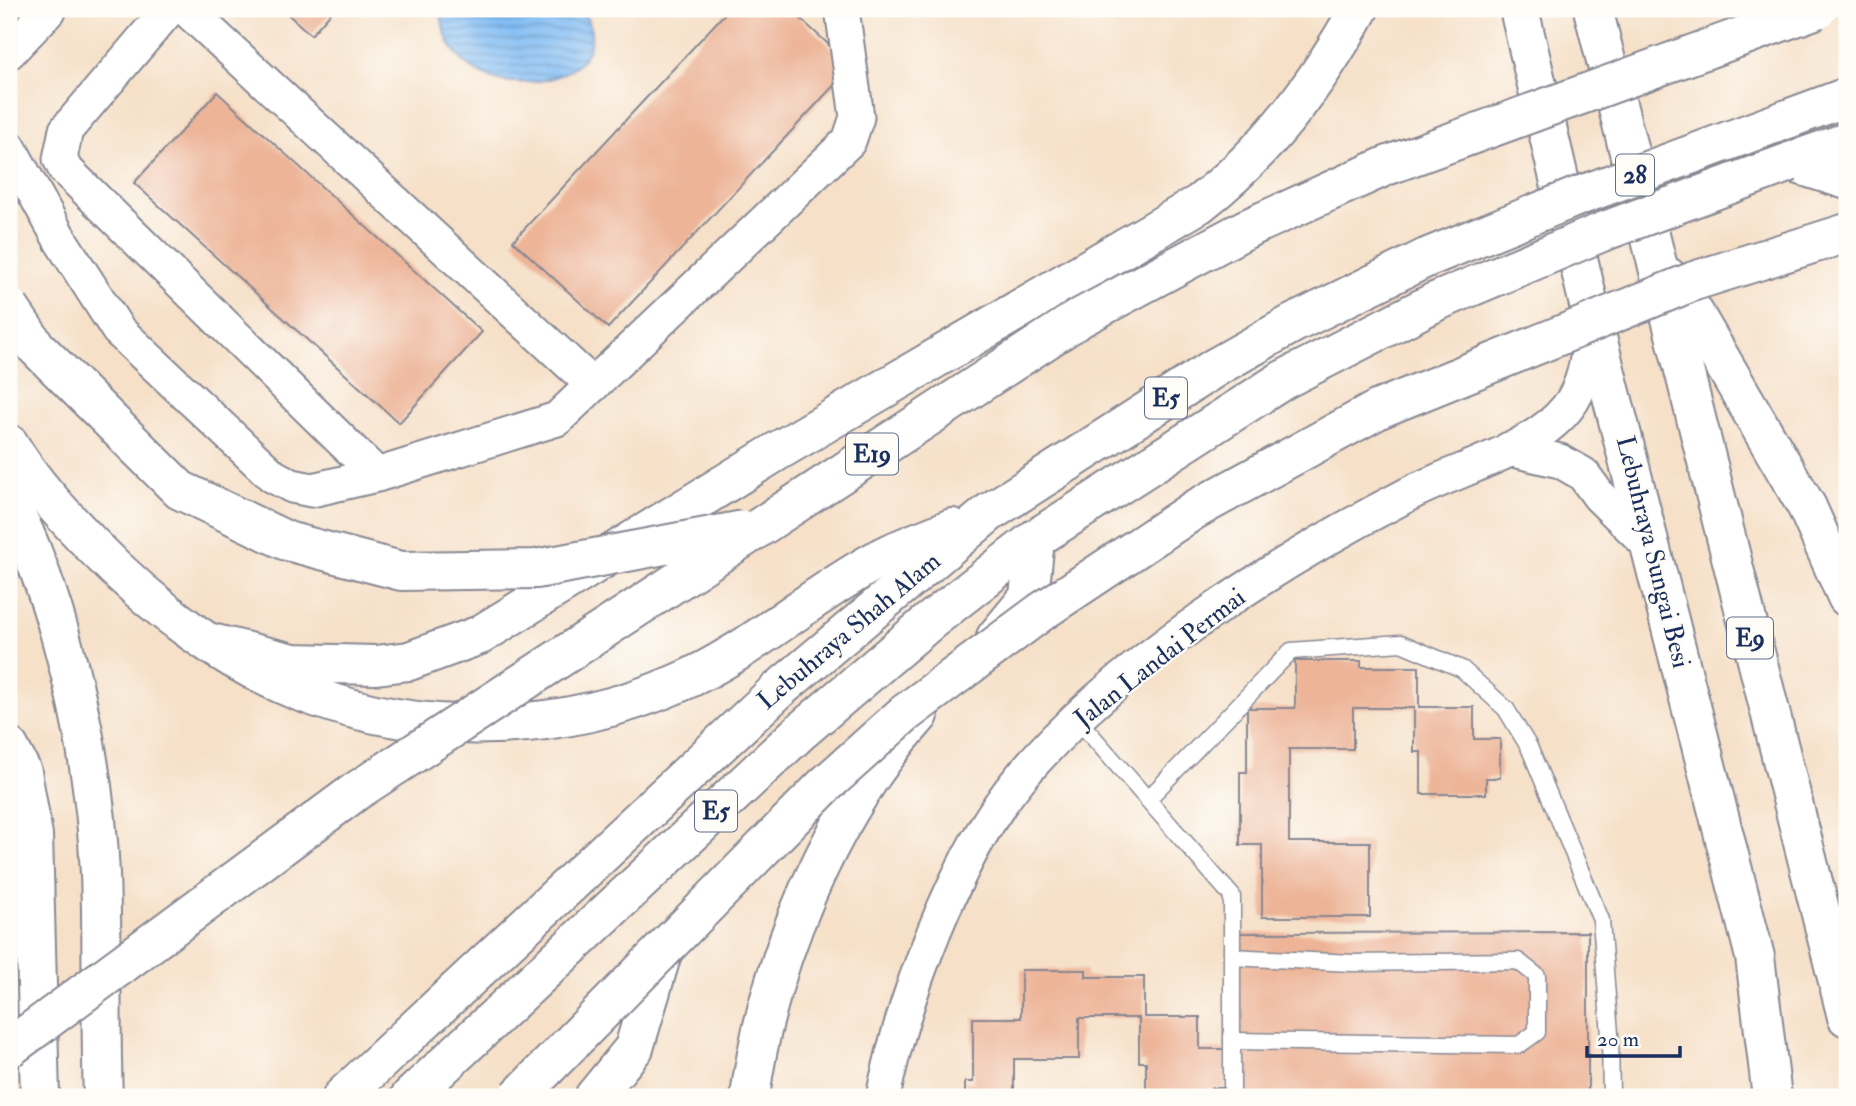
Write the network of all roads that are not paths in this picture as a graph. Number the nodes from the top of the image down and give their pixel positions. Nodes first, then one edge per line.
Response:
1 (50, 9) edge
2 (169, 9) edge
3 (186, 9) edge
4 (842, 9) edge
5 (1359, 9) edge
6 (1519, 9) edge
7 (1593, 9) edge
8 (1817, 9) edge
9 (9, 52) edge
10 (1847, 97) edge
11 (1847, 142) edge
12 (9, 147) edge
13 (1790, 162) junction
14 (1847, 180) edge
15 (1847, 233) edge
16 (1426, 258) joint
17 (1654, 258) junction
18 (1435, 302) joint
19 (9, 307) edge
20 (1593, 322) junction
21 (593, 385) junction
22 (9, 444) edge
23 (1509, 449) junction
24 (377, 475) junction
25 (9, 500) edge
26 (1807, 507) junction
27 (990, 512) junction
28 (762, 527) junction
29 (1847, 531) edge
30 (1035, 539) junction
31 (1652, 548) junction
32 (1847, 597) edge
33 (211, 643) junction
34 (1078, 720) junction
35 (9, 747) edge
36 (1148, 799) junction
37 (663, 950) junction
38 (1231, 957) junction
39 (1847, 1017) edge
40 (1232, 1041) junction
41 (9, 1048) edge
42 (40, 1097) edge
43 (103, 1097) edge
44 (342, 1097) edge
45 (410, 1097) edge
46 (518, 1097) edge
47 (594, 1097) edge
48 (750, 1097) edge
49 (883, 1097) edge
50 (1232, 1097) edge
51 (1611, 1097) edge
52 (1772, 1097) edge

1 - 9 street
2 - 24 street
3 - 21 street
4 - 21 street
5 - 33 highway
6 - 20 highway, Lebuhraya Sungai Besi
7 - 17 highway, E9
8 - 28 highway, E19, bridge
10 - 16 highway, 28, bridge
11 - 13 highway, 28
12 - 24 street
13 - 14 highway
13 - 18 highway, 28, bridge
15 - 37 highway, bridge
16 - 27 highway, Lebuhraya Shah Alam / E5
17 - 26 highway
17 - 39 highway, E9
18 - 30 highway, Lebuhraya Shah Alam / E5
19 - 28 highway, bridge
20 - 23 street, Jalan Landai Permai
20 - 31 highway, Lebuhraya Sungai Besi
21 - 24 street
22 - 33 highway
23 - 31 street
23 - 34 street, Jalan Landai Permai
25 - 43 highway
26 - 29 highway
26 - 32 highway
27 - 33 highway
27 - 44 highway, Lebuhraya Shah Alam / E5
28 - 41 highway, E19, bridge
30 - 45 highway, Lebuhraya Shah Alam / E5
30 - 48 highway
31 - 52 highway, Lebuhraya Sungai Besi
34 - 36 lane
34 - 49 street, Jalan Landai Permai
35 - 42 highway
36 - 38 lane
36 - 51 lane
37 - 46 highway, bridge
37 - 47 highway
38 - 40 lane
38 - 40 lane
40 - 50 lane

